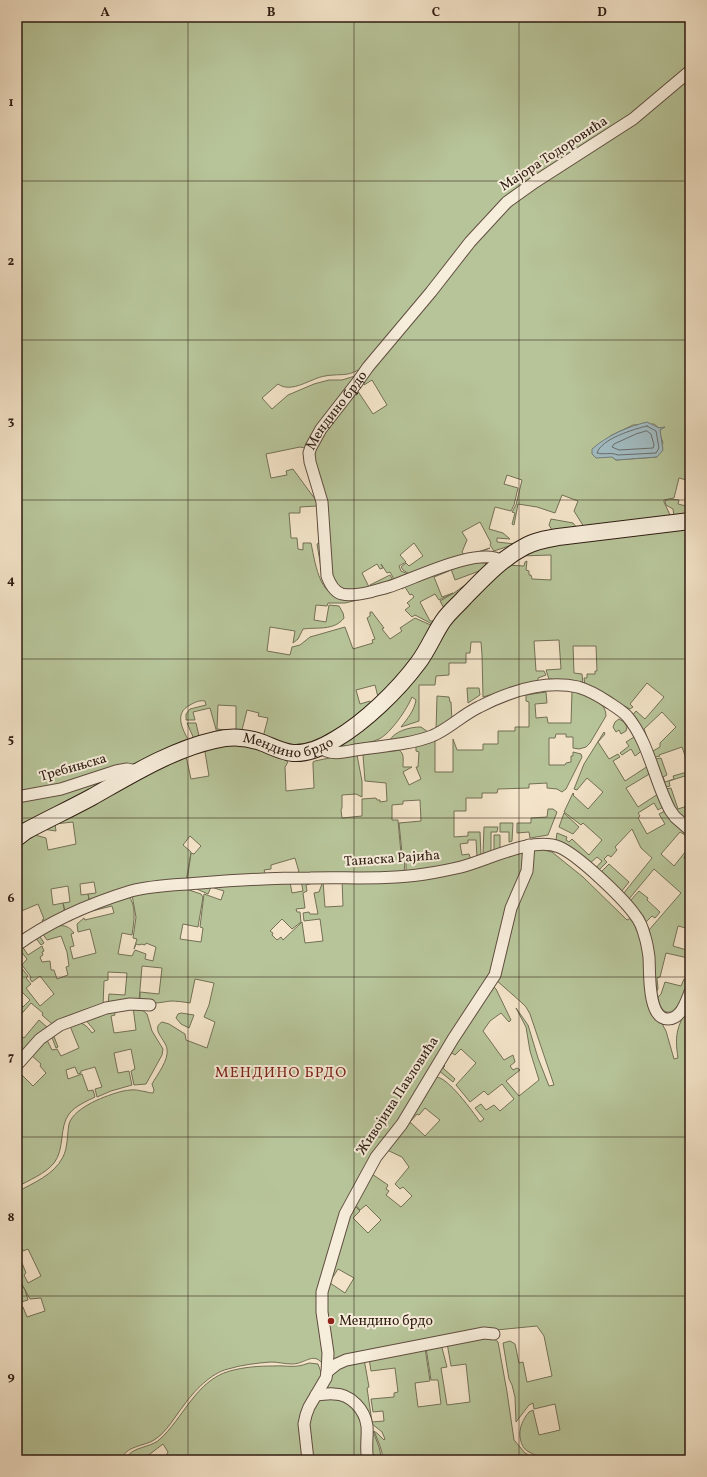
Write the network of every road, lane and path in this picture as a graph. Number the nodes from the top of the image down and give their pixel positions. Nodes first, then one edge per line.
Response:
1 (690, 71) edge
2 (431, 292) joint
3 (690, 521) edge
4 (502, 561) junction
5 (320, 748) junction
6 (137, 771) junction
7 (17, 797) edge
8 (690, 830) edge
9 (17, 838) edge
10 (529, 845) junction
11 (17, 945) edge
12 (690, 992) edge
13 (150, 1005) dead end
14 (17, 1065) edge
15 (494, 1334) dead end
16 (327, 1372) junction
17 (316, 1395) junction
18 (308, 1460) edge
19 (368, 1460) edge

1 - 2 street, Мајора Тодоровића
2 - 4 street, Мендино брдо
3 - 4 street, Мендино брдо
4 - 5 street, Мендино брдо
5 - 6 street, Мендино брдо
5 - 8 street
6 - 7 street, Требињска
6 - 9 street, Мендино брдо
10 - 11 street, Танаска Рајића
10 - 12 street, Танаска Рајића
10 - 16 street, Живојина Павловића
13 - 14 street
15 - 16 street
16 - 17 street, Живојина Павловића
17 - 18 street, Живојина Павловића
17 - 19 street

